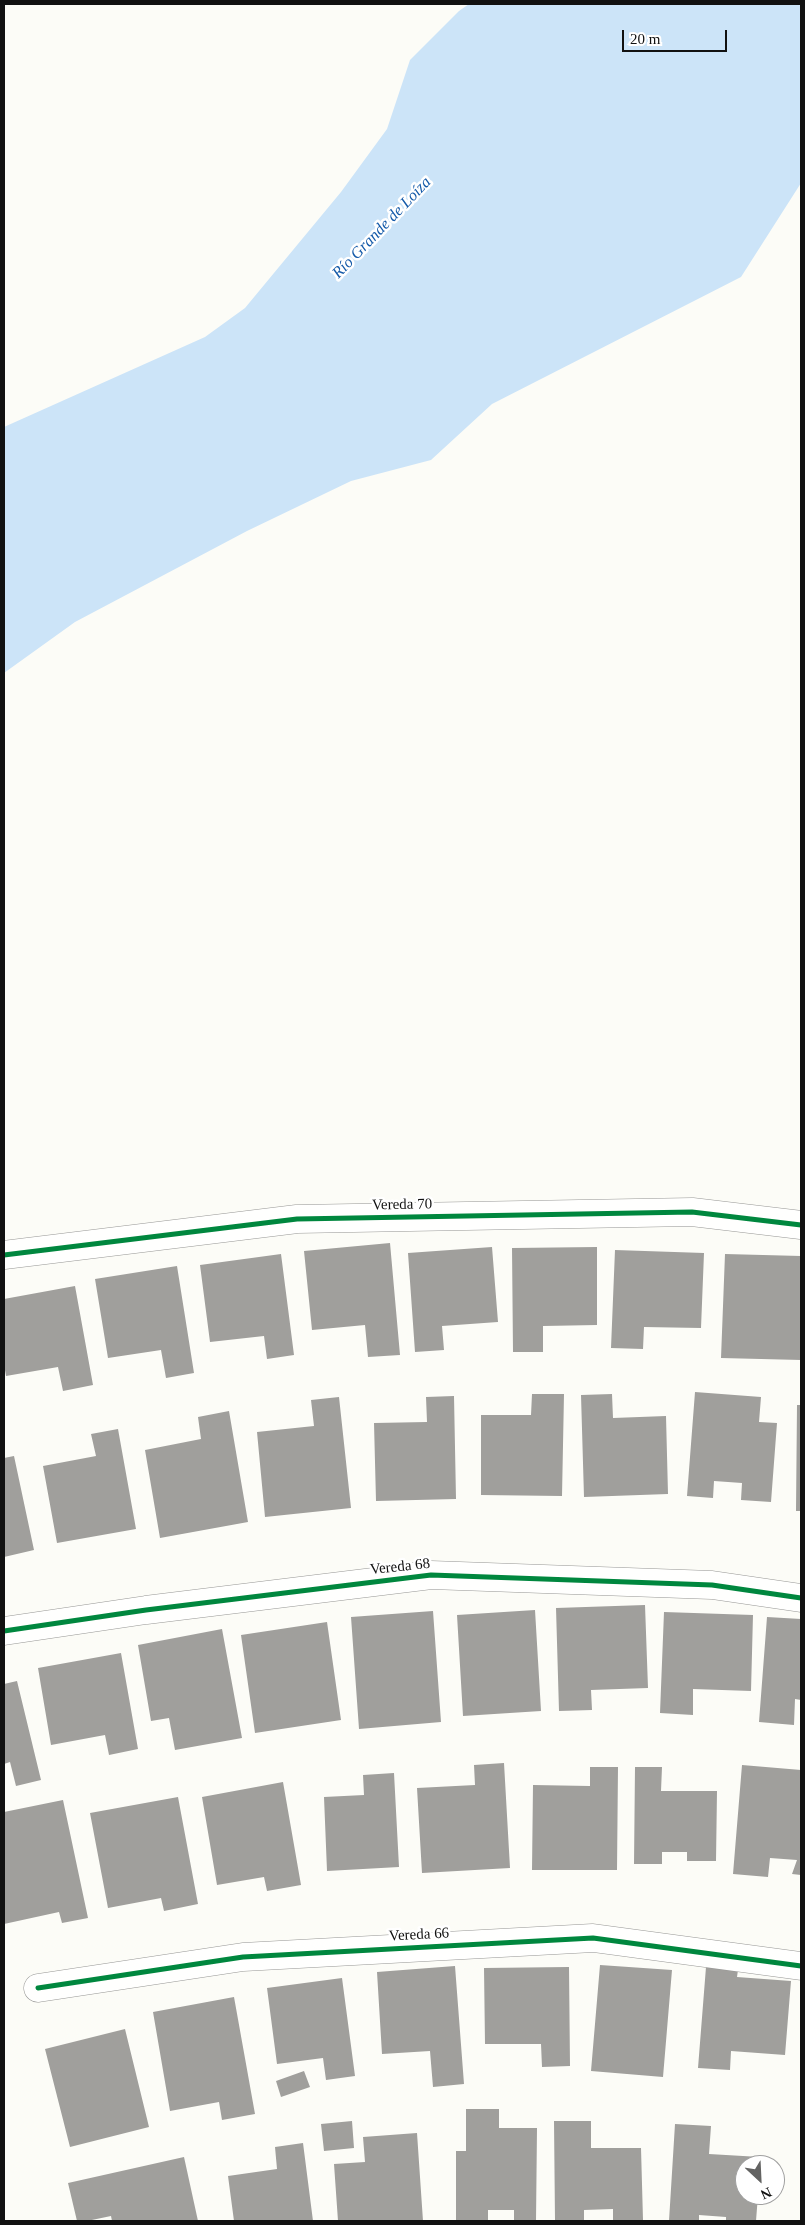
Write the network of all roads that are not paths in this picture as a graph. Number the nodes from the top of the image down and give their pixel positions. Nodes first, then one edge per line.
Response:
1 (801, 1225) edge
2 (4, 1255) edge
3 (801, 1598) edge
4 (4, 1631) edge
5 (801, 1966) edge
6 (38, 1988) dead end

1 - 2 street, Vereda 70
3 - 4 street, Vereda 68
5 - 6 street, Vereda 66

